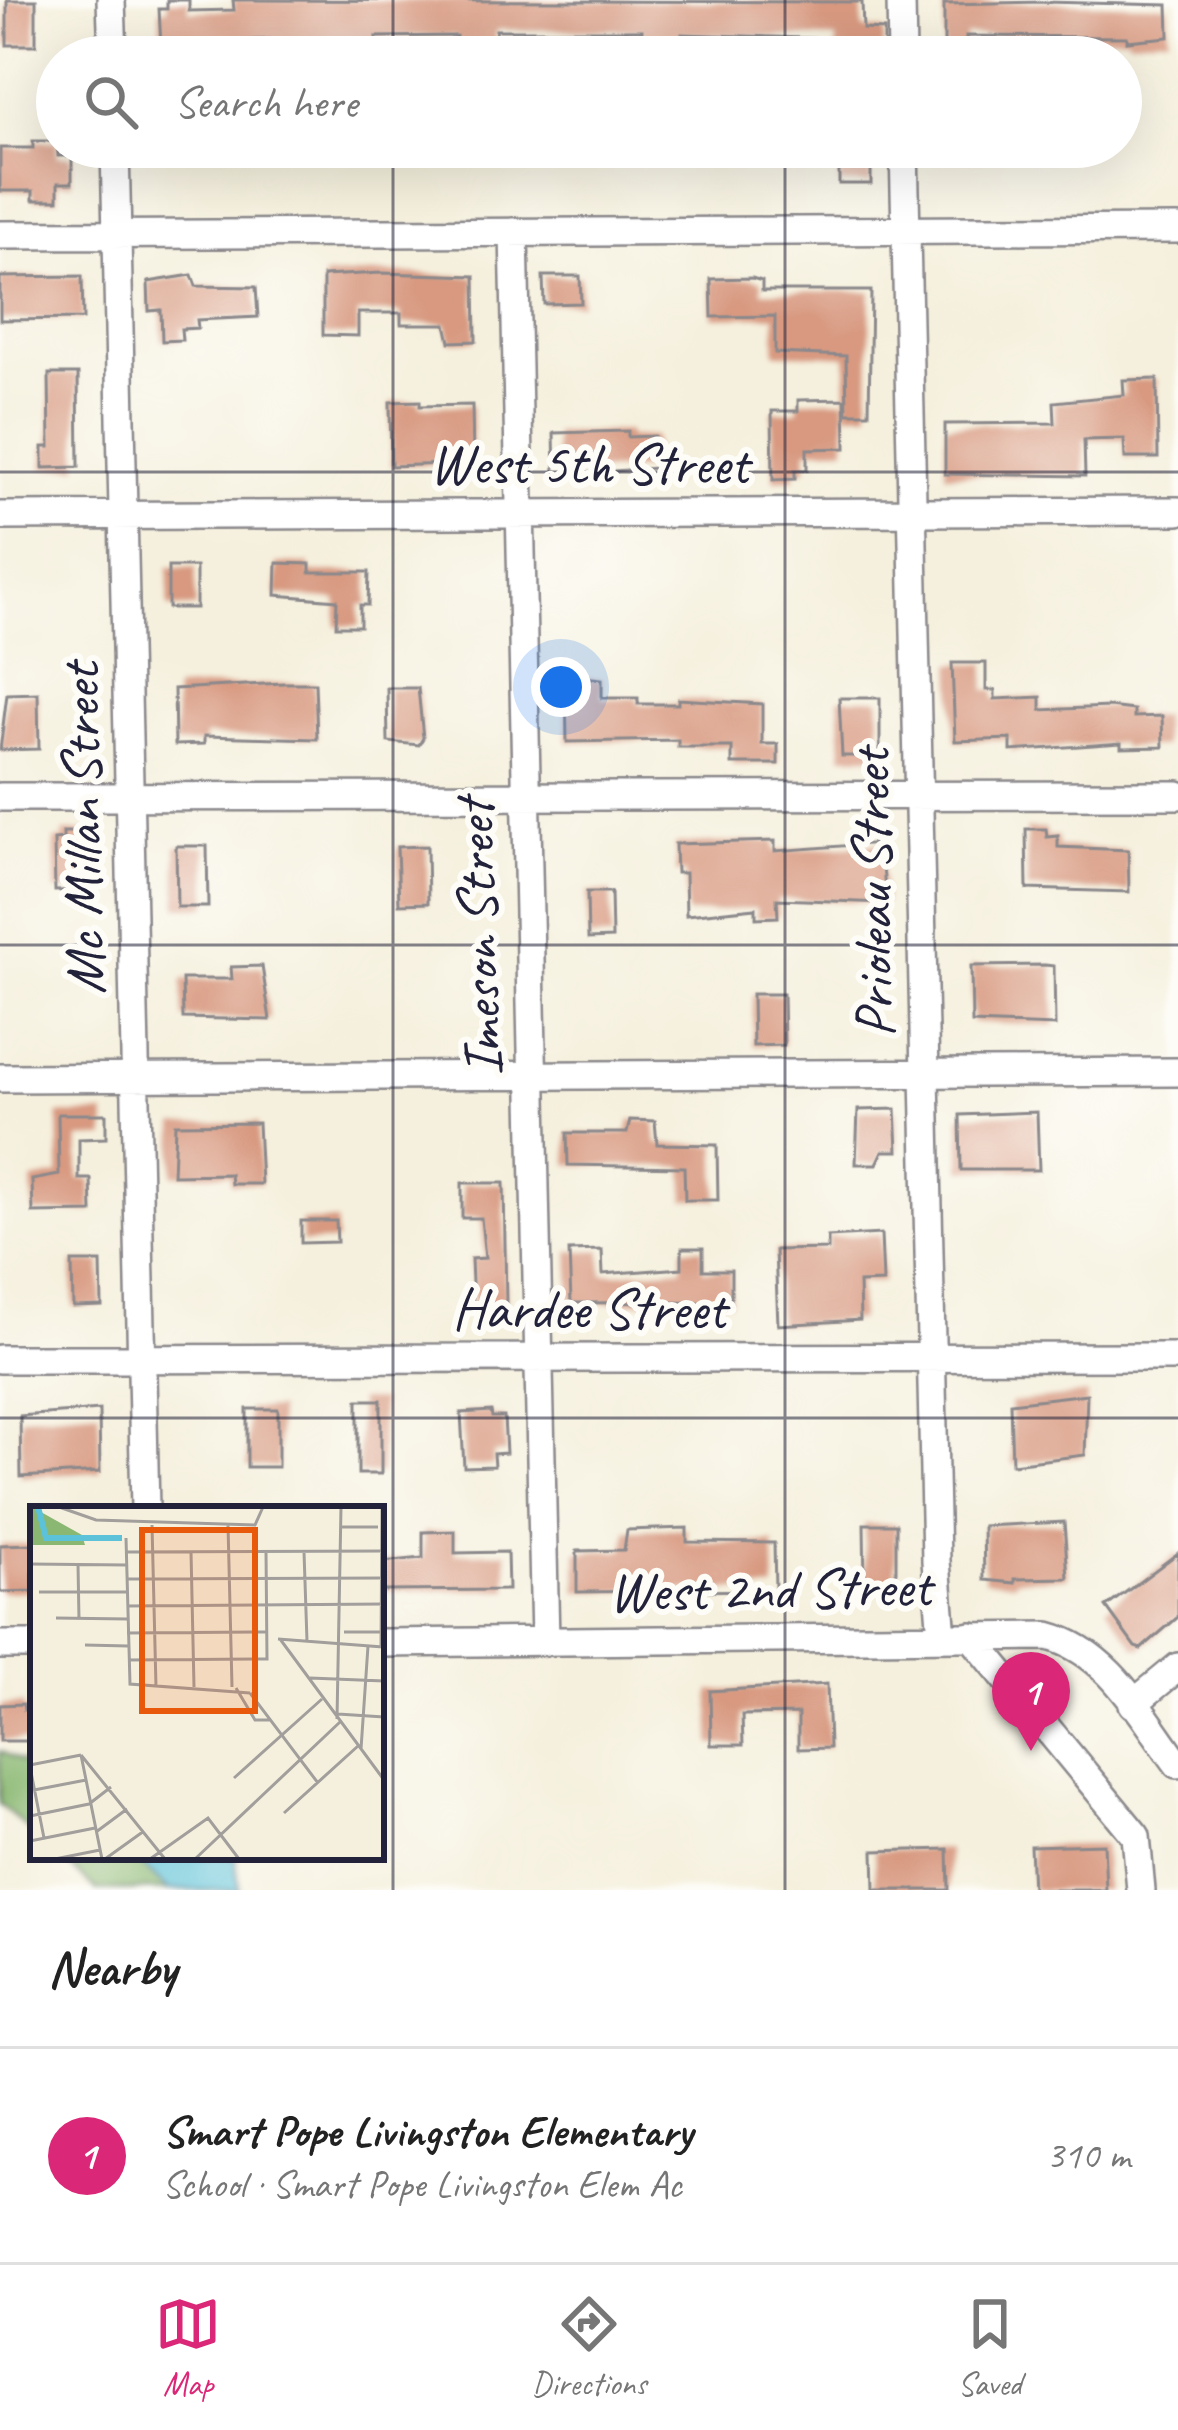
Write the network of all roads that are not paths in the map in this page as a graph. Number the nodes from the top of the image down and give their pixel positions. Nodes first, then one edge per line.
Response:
1 (111, 0) edge
2 (901, 0) edge
3 (112, 36) edge
4 (902, 36) edge
5 (116, 168) edge
6 (904, 168) edge
7 (1178, 229) edge
8 (905, 231) junction
9 (514, 232) junction
10 (0, 235) edge
11 (118, 237) junction
12 (1178, 511) edge
13 (912, 512) junction
14 (518, 514) junction
15 (0, 516) edge
16 (126, 516) junction
17 (524, 795) junction
18 (920, 795) junction
19 (1178, 795) edge
20 (0, 796) edge
21 (131, 796) junction
22 (1178, 1072) edge
23 (926, 1075) junction
24 (532, 1076) junction
25 (0, 1078) edge
26 (136, 1078) junction
27 (1178, 1357) edge
28 (933, 1358) junction
29 (0, 1359) edge
30 (140, 1360) junction
31 (538, 1360) junction
32 (145, 1506) edge
33 (957, 1636) junction
34 (545, 1641) junction
35 (384, 1643) edge
36 (1178, 1667) edge
37 (1133, 1703) junction
38 (1178, 1764) edge
39 (1141, 1890) edge

1 - 3 street
2 - 4 street
5 - 11 street, Mc Millan Street
6 - 8 street, Prioleau Street
7 - 8 street
8 - 9 street
8 - 13 street, Prioleau Street
9 - 11 street
9 - 14 street, Imeson Street
10 - 11 street
11 - 16 street, Mc Millan Street
12 - 13 street, West 5th Street
13 - 14 street, West 5th Street
13 - 18 street, Prioleau Street
14 - 16 street, West 5th Street
14 - 17 street, Imeson Street
15 - 16 street, West 5th Street
16 - 21 street, Mc Millan Street
17 - 18 street
17 - 21 street
17 - 24 street, Imeson Street
18 - 19 street
18 - 23 street, Prioleau Street
20 - 21 street
21 - 26 street, Mc Millan Street
22 - 23 street
23 - 24 street
23 - 28 street, Prioleau Street
24 - 26 street
24 - 31 street, Imeson Street
25 - 26 street
26 - 30 street, Mc Millan Street
27 - 28 street, Hardee Street
28 - 31 street, Hardee Street
28 - 33 street, Prioleau Street
29 - 30 street, Hardee Street
30 - 31 street, Hardee Street
30 - 32 street, Mc Millan Street
31 - 34 street, Imeson Street
33 - 34 street, West 2nd Street
33 - 37 street, West 2nd Street
33 - 39 street
34 - 35 street, West 2nd Street
36 - 37 street
37 - 38 street, West 2nd Street

